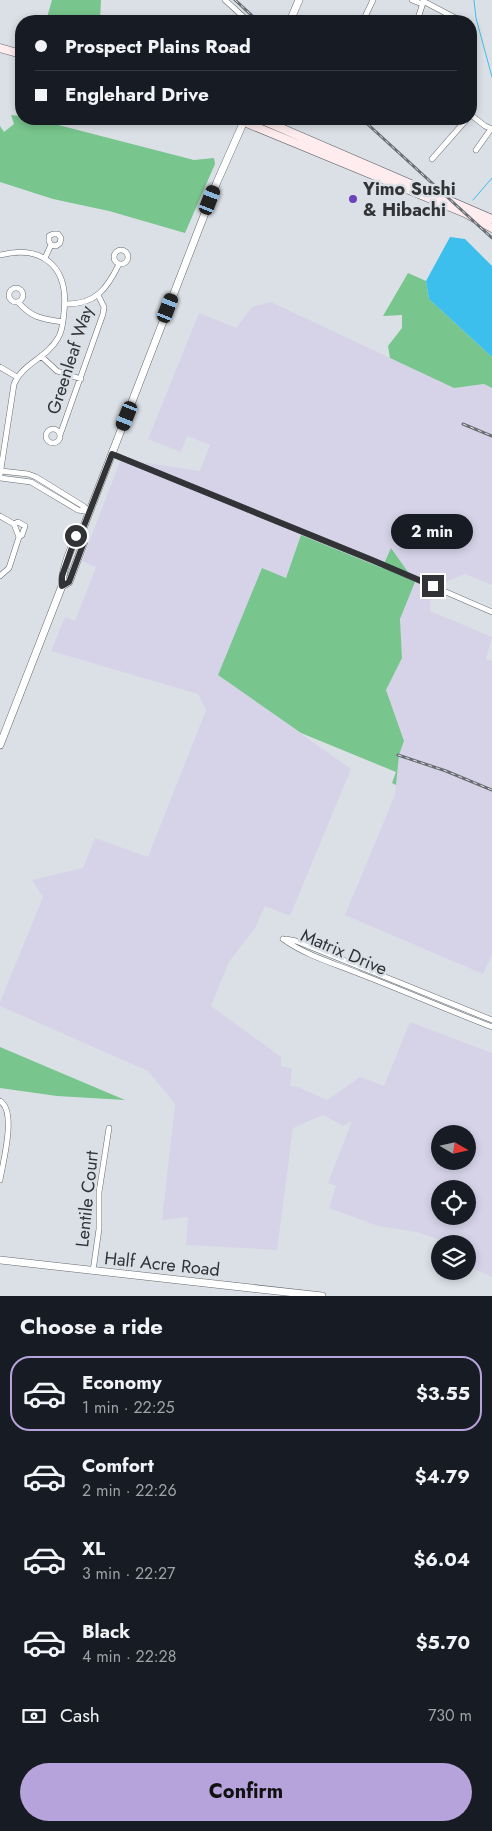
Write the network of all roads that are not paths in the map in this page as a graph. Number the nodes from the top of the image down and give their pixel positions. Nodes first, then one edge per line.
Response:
1 (225, 0) edge
2 (299, 0) edge
3 (373, 0) edge
4 (412, 0) edge
5 (423, 2) edge
6 (241, 15) edge
7 (293, 15) edge
8 (366, 15) edge
9 (419, 15) edge
10 (449, 15) edge
11 (0, 48) edge
12 (15, 52) edge
13 (477, 120) edge
14 (240, 125) edge
15 (254, 125) edge
16 (274, 125) edge
17 (462, 125) edge
18 (492, 129) edge
19 (476, 150) dead end
20 (432, 159) dead end
21 (492, 219) edge
22 (492, 228) edge
23 (51, 245) dead end
24 (0, 255) edge
25 (45, 258) junction
26 (119, 264) dead end
27 (98, 295) junction
28 (18, 302) dead end
29 (65, 304) junction
30 (63, 322) junction
31 (41, 356) junction
32 (0, 367) edge
33 (17, 377) junction
34 (81, 379) junction
35 (60, 435) dead end
36 (112, 454) junction
37 (1, 471) edge
38 (0, 476) edge
39 (90, 512) junction
40 (0, 516) edge
41 (14, 524) junction
42 (20, 537) junction
43 (0, 576) edge
44 (492, 612) edge
45 (0, 744) edge
46 (492, 1020) edge
47 (492, 1027) edge
48 (0, 1101) edge
49 (109, 1128) dead end
50 (0, 1180) edge
51 (0, 1260) edge
52 (93, 1271) junction
53 (322, 1296) edge

1 - 6 street
2 - 7 street
3 - 8 street
4 - 5 street
5 - 9 street
5 - 10 street
11 - 12 main road
13 - 18 street
14 - 36 street
15 - 22 main road
16 - 21 main road
17 - 20 street
18 - 19 street
23 - 25 street
24 - 25 street
25 - 29 street
26 - 27 street
27 - 29 street
27 - 34 street, Greenleaf Way
28 - 30 street
29 - 30 street
30 - 31 street
31 - 33 street
31 - 34 street
32 - 33 street
33 - 37 street
34 - 35 street, Greenleaf Way
36 - 39 street
36 - 44 street
37 - 38 street
37 - 39 street
38 - 39 street
39 - 45 street
40 - 41 street
41 - 42 street
41 - 42 street
42 - 43 street
46 - 47 street, Matrix Drive
48 - 50 street
49 - 52 street, Lentile Court
51 - 52 street, Half Acre Road
52 - 53 street, Half Acre Road

